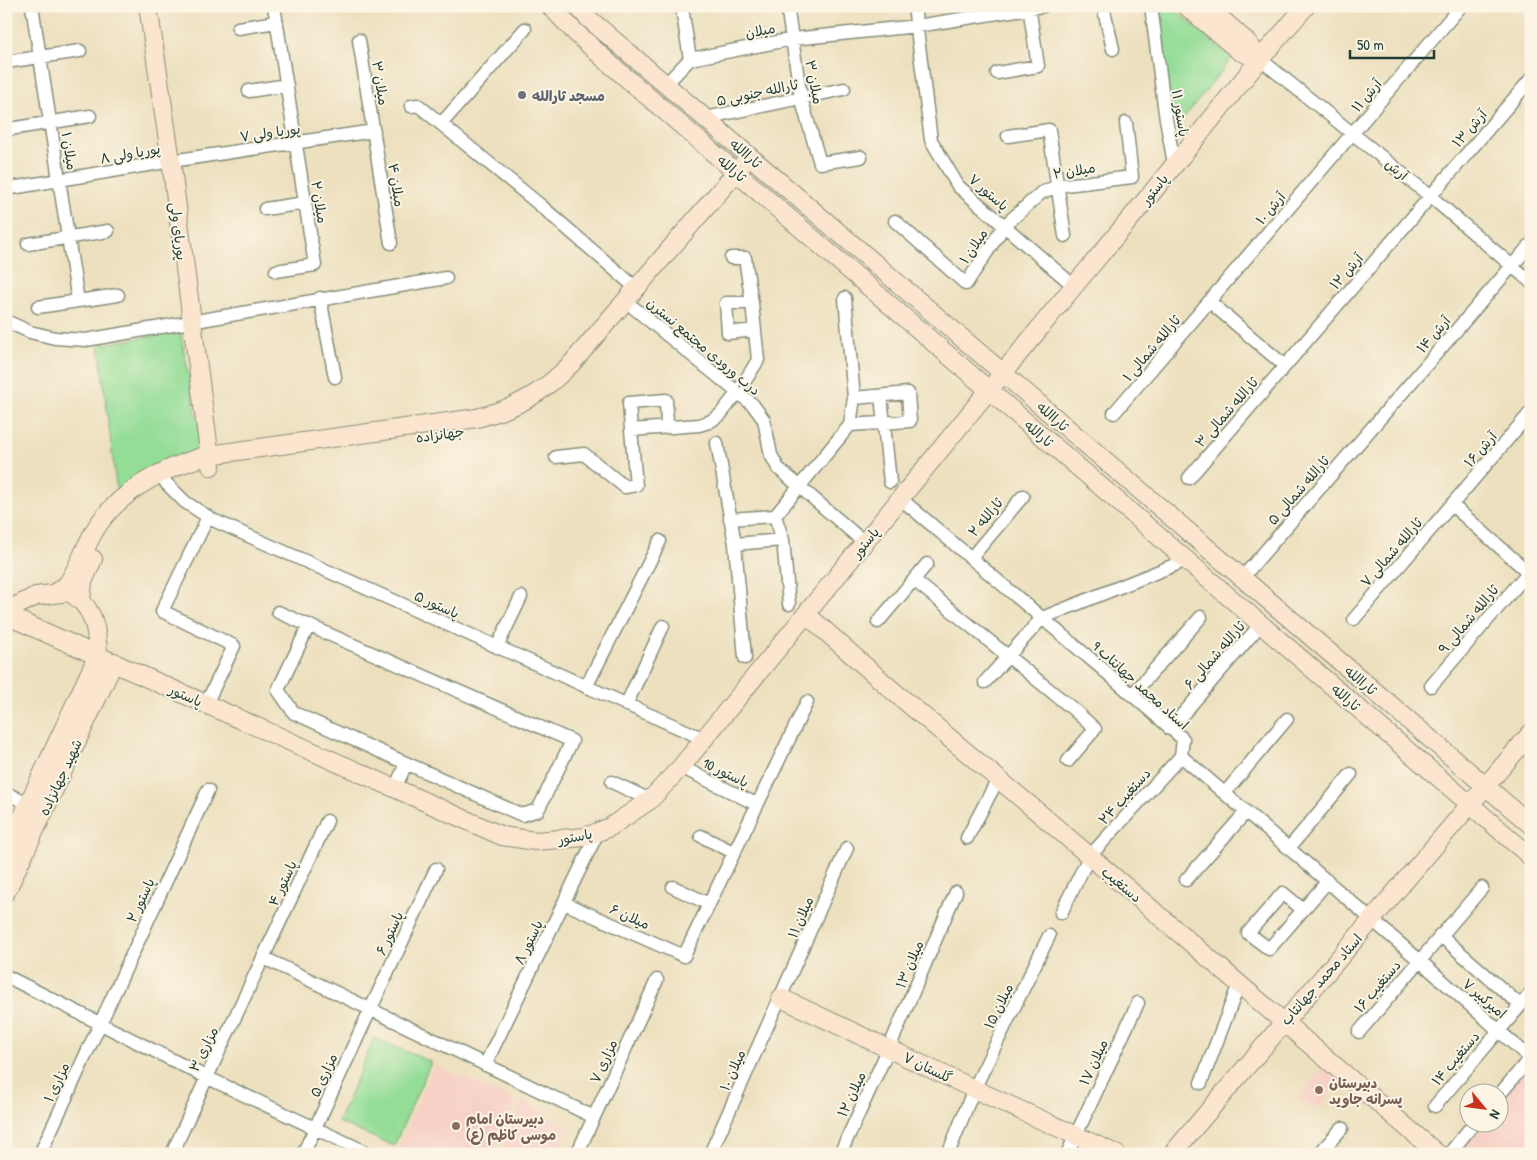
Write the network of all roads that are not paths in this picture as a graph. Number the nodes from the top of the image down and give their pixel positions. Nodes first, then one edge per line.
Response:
1 (32, 6) edge
2 (148, 6) edge
3 (274, 6) edge
4 (550, 6) edge
5 (577, 6) edge
6 (787, 6) edge
7 (914, 6) edge
8 (1043, 6) edge
9 (1103, 6) edge
10 (1151, 6) edge
11 (1186, 6) edge
12 (1207, 6) edge
13 (1306, 6) edge
14 (1461, 6) edge
15 (682, 8) dead end
16 (1029, 8) edge
17 (276, 22) junction
18 (916, 26) junction
19 (238, 28) dead end
20 (526, 30) dead end
21 (793, 39) junction
22 (359, 40) dead end
23 (1113, 48) dead end
24 (80, 51) dead end
25 (40, 57) junction
26 (690, 59) junction
27 (1260, 59) junction
28 (6, 62) edge
29 (997, 73) dead end
30 (1531, 79) edge
31 (666, 84) junction
32 (286, 85) junction
33 (844, 89) dead end
34 (249, 91) dead end
35 (802, 98) junction
36 (411, 106) dead end
37 (90, 116) dead end
38 (705, 118) junction
39 (50, 122) junction
40 (1126, 123) dead end
41 (441, 124) junction
42 (10, 129) dead end
43 (374, 131) junction
44 (1353, 134) junction
45 (1008, 136) dead end
46 (296, 143) junction
47 (861, 157) dead end
48 (754, 160) junction
49 (171, 161) junction
50 (1174, 164) junction
51 (741, 175) junction
52 (59, 180) junction
53 (1057, 186) junction
54 (6, 189) edge
55 (1430, 196) junction
56 (305, 202) junction
57 (265, 209) dead end
58 (894, 222) dead end
59 (1004, 226) junction
60 (108, 232) dead end
61 (1065, 236) dead end
62 (68, 238) junction
63 (391, 243) dead end
64 (28, 244) dead end
65 (1531, 244) edge
66 (732, 258) dead end
67 (1512, 266) junction
68 (276, 271) dead end
69 (446, 278) dead end
70 (1531, 282) edge
71 (1074, 286) junction
72 (118, 295) dead end
73 (638, 297) junction
74 (320, 298) junction
75 (845, 298) dead end
76 (78, 301) junction
77 (1210, 302) junction
78 (752, 303) junction
79 (38, 307) dead end
80 (6, 321) edge
81 (191, 321) junction
82 (755, 330) junction
83 (1285, 366) junction
84 (1004, 374) junction
85 (334, 377) dead end
86 (990, 390) junction
87 (738, 392) junction
88 (881, 396) junction
89 (854, 398) junction
90 (1531, 412) edge
91 (1114, 414) dead end
92 (1377, 422) joint
93 (884, 423) junction
94 (850, 425) junction
95 (668, 427) junction
96 (631, 430) junction
97 (717, 443) dead end
98 (556, 458) dead end
99 (210, 461) junction
100 (1189, 478) dead end
101 (890, 482) dead end
102 (166, 483) junction
103 (799, 486) junction
104 (1023, 496) dead end
105 (901, 499) junction
106 (1452, 505) junction
107 (775, 516) junction
108 (208, 517) junction
109 (730, 519) junction
110 (782, 540) junction
111 (660, 541) dead end
112 (864, 543) junction
113 (735, 544) junction
114 (971, 558) junction
115 (1187, 560) junction
116 (927, 564) dead end
117 (1529, 570) edge
118 (1242, 578) junction
119 (914, 580) junction
120 (53, 594) junction
121 (521, 597) dead end
122 (81, 600) junction
123 (789, 604) dead end
124 (6, 611) edge
125 (278, 612) dead end
126 (806, 614) junction
127 (6, 615) edge
128 (1201, 617) dead end
129 (1042, 618) junction
130 (1354, 619) dead end
131 (878, 622) dead end
132 (1261, 624) junction
133 (309, 625) junction
134 (663, 626) dead end
135 (497, 647) junction
136 (98, 655) junction
137 (1008, 656) junction
138 (745, 658) dead end
139 (114, 662) junction
140 (985, 682) dead end
141 (1431, 686) dead end
142 (586, 687) junction
143 (1132, 695) junction
144 (806, 702) dead end
145 (206, 704) junction
146 (626, 705) junction
147 (1287, 719) dead end
148 (1170, 729) junction
149 (1531, 734) edge
150 (704, 740) junction
151 (1181, 756) junction
152 (1068, 760) dead end
153 (406, 764) junction
154 (681, 767) junction
155 (1351, 774) dead end
156 (998, 779) junction
157 (612, 782) dead end
158 (1485, 786) junction
159 (395, 788) junction
160 (208, 790) dead end
161 (6, 793) edge
162 (1225, 794) junction
163 (650, 800) junction
164 (28, 804) junction
165 (756, 804) junction
166 (1470, 804) junction
167 (1246, 812) junction
168 (327, 821) dead end
169 (1531, 825) edge
170 (598, 832) junction
171 (701, 836) dead end
172 (967, 838) dead end
173 (847, 848) dead end
174 (1289, 848) junction
175 (6, 852) edge
176 (733, 852) junction
177 (1090, 856) junction
178 (1531, 857) edge
179 (436, 869) dead end
180 (1186, 880) dead end
181 (1328, 881) junction
182 (673, 888) dead end
183 (1482, 888) dead end
184 (6, 892) edge
185 (956, 892) dead end
186 (564, 903) junction
187 (709, 904) junction
188 (1303, 910) junction
189 (1061, 912) dead end
190 (1372, 919) junction
191 (1440, 935) junction
192 (1049, 936) dead end
193 (264, 958) junction
194 (1419, 960) junction
195 (6, 976) edge
196 (657, 980) dead end
197 (1240, 984) junction
198 (1531, 993) edge
199 (781, 998) junction
200 (1138, 1003) dead end
201 (1520, 1005) junction
202 (370, 1010) junction
203 (1284, 1021) junction
204 (100, 1023) junction
205 (1498, 1030) junction
206 (1359, 1032) dead end
207 (889, 1048) junction
208 (1530, 1058) edge
209 (485, 1065) junction
210 (206, 1077) junction
211 (1510, 1082) edge
212 (1201, 1083) dead end
213 (974, 1089) junction
214 (1435, 1106) dead end
215 (594, 1117) junction
216 (1342, 1128) dead end
217 (315, 1129) junction
218 (1467, 1132) edge
219 (1076, 1135) junction
220 (40, 1154) edge
221 (172, 1154) edge
222 (304, 1154) edge
223 (370, 1154) edge
224 (577, 1154) edge
225 (710, 1154) edge
226 (840, 1154) edge
227 (948, 1154) edge
228 (1067, 1154) edge
229 (1116, 1154) edge
230 (1172, 1154) edge
231 (1319, 1154) edge
232 (1438, 1154) edge
233 (1449, 1154) edge

1 - 25 street, میلان ۱
2 - 49 street, پوریای ولی
3 - 17 street
4 - 51 street, ثارالله
5 - 31 street, ثاراالله
6 - 21 street, میلان ۳
7 - 18 street, پاستور ۷
8 - 16 street, میلان
9 - 23 street
10 - 50 street, پاستور ۱۱
11 - 27 street, آرش
12 - 27 street, آرش
13 - 27 street, پاستور
14 - 44 street, آرش ۱۱
15 - 26 street
16 - 18 street, میلان
16 - 29 street
17 - 19 street
17 - 32 street
18 - 21 street, میلان
18 - 59 street, پاستور ۷
20 - 41 street
21 - 26 street, میلان
21 - 35 street, میلان ۳
22 - 43 street, میلان ۳
24 - 25 street
25 - 28 street
25 - 39 street, میلان ۱
26 - 31 street
27 - 44 street, آرش
27 - 50 street, پاستور
30 - 55 street, آرش ۱۳
31 - 38 street, ثاراالله
32 - 34 street
32 - 46 street
33 - 35 street, ثارالله جنوبی ۵
35 - 38 street, ثارالله جنوبی ۵
35 - 47 street, میلان ۳
36 - 41 street, درب ورودی مجتمع نسترن
37 - 39 street
38 - 48 street, ثاراالله
39 - 42 street
39 - 52 street, میلان ۱
40 - 53 street, میلان ۲
41 - 73 street, درب ورودی مجتمع نسترن
43 - 46 street, پوریا ولی ۷
43 - 63 street, میلان ۴
44 - 55 street, آرش
44 - 77 street, آرش ۱۰
45 - 53 street
46 - 49 street, پوریا ولی ۷
46 - 56 street, میلان ۲
48 - 51 street, جهانزاده
48 - 84 street, ثاراالله
49 - 52 street, پوریا ولی ۸
49 - 81 street, پوریای ولی
50 - 71 street, پاستور
51 - 73 street, جهانزاده
51 - 86 street, ثارالله
52 - 54 street, پوریا ولی ۸
52 - 62 street, میلان ۱
53 - 59 street, میلان ۲
53 - 61 street
55 - 67 street, آرش
55 - 83 street, آرش ۱۲
56 - 57 street
56 - 68 street, میلان ۲
58 - 59 street, میلان ۱
59 - 71 street, پاستور ۷
60 - 62 street
62 - 64 street
62 - 76 street, میلان ۱
65 - 67 street, آرش ۱۴
66 - 78 street
67 - 70 street, آرش
67 - 92 street, آرش ۱۴
69 - 74 street
71 - 84 street, پاستور
72 - 76 street
73 - 87 street, درب ورودی مجتمع نسترن
73 - 99 street, جهانزاده
74 - 81 street
74 - 85 street
75 - 89 street
76 - 79 street
77 - 83 street
77 - 91 street, ثارالله شمالی ۱
78 - 82 street
78 - 82 street
80 - 81 street
81 - 99 street, پوریای ولی
82 - 87 street
83 - 100 street, ثارالله شمالی ۳
84 - 86 street, پاستور
84 - 118 street, ثاراالله
86 - 105 street, پاستور
86 - 115 street, ثارالله
87 - 95 street
87 - 103 street, درب ورودی مجتمع نسترن
88 - 89 street
88 - 93 street
88 - 93 street
89 - 94 street
90 - 106 street, آرش ۱۶
92 - 118 street, ثارالله شمالی ۵
93 - 94 street
93 - 101 street
94 - 103 street
95 - 96 street
95 - 96 street
96 - 98 street
97 - 109 street
99 - 102 street, جهانزاده
99 - 120 street, جهانزاده
102 - 108 street, پاستور ۵
102 - 122 street, جهانزاده
103 - 107 street
103 - 112 street, درب ورودی مجتمع نسترن
104 - 114 street, ثارالله ۲
105 - 112 street, پاستور
105 - 114 street, استاد محمد جهانتاب 9
106 - 117 street
106 - 130 street, ثارالله شمالی ۷
107 - 109 street
107 - 110 street
108 - 135 street, پاستور ۵
108 - 145 street
109 - 113 street
110 - 113 street
110 - 123 street
111 - 142 street
112 - 126 street, پاستور
113 - 138 street
114 - 129 street, استاد محمد جهانتاب 9
115 - 129 street
115 - 132 street, ثارالله
116 - 119 street
117 - 141 street, ثارالله شمالی ۹
118 - 158 street, ثاراالله
119 - 131 street
119 - 137 street
120 - 122 street
120 - 124 street
121 - 135 street
122 - 136 street
125 - 133 street
126 - 150 street, پاستور
126 - 156 street, دستغیب
127 - 136 street, پاستور
128 - 143 street
129 - 137 street
129 - 143 street, استاد محمد جهانتاب 9
132 - 148 street, ثارالله شمالی ۶
132 - 166 street, ثارالله
133 - 153 street
133 - 153 street
134 - 146 street
135 - 142 street, پاستور ۵
136 - 139 street, پاستور
136 - 164 street, شهید جهانزاده
137 - 140 street
137 - 152 street
139 - 145 street, پاستور
139 - 184 street, شهید جهانزاده
142 - 146 street, پاستور ۵
143 - 148 street, استاد محمد جهانتاب 9
144 - 165 street
145 - 159 street, پاستور
146 - 150 street, پاستور ۵
147 - 162 street
148 - 151 street, استاد محمد جهانتاب 9
149 - 158 street
150 - 154 street, پاستور
151 - 162 street
151 - 177 street, دستغیب ۲۴
153 - 159 street
154 - 163 street, پاستور
154 - 165 street, پاستور 10
155 - 174 street
156 - 172 street
156 - 177 street, دستغیب
157 - 163 street
158 - 166 street, استاد محمد جهانتاب
158 - 169 street, ثاراالله
159 - 170 street, پاستور
160 - 204 street, پاستور ۲
161 - 164 street
162 - 167 street
163 - 170 street, پاستور
164 - 175 street, شهید جهانزاده
165 - 176 street
166 - 178 street, ثارالله
166 - 190 street, استاد محمد جهانتاب
167 - 174 street
167 - 180 street
168 - 193 street, پاستور ۴
170 - 186 street, پاستور ۸
171 - 176 street
173 - 199 street, میلان ۱۱
174 - 181 street
176 - 187 street
177 - 189 street, دستغیب ۲۴
177 - 197 street, دستغیب
179 - 202 street, پاستور ۶
181 - 188 street
181 - 190 street
182 - 187 street
183 - 191 street, دستغیب ۱۶
185 - 207 street, میلان ۱۳
186 - 187 street, میلان ۶
186 - 209 street, پاستور ۸
188 - 188 street
190 - 194 street, امیرکبیر ۷
190 - 203 street, استاد محمد جهانتاب
191 - 194 street, دستغیب ۱۶
191 - 201 street
192 - 213 street, میلان ۱۵
193 - 202 street
193 - 210 street, مزاری ۳
194 - 205 street, امیرکبیر ۷
194 - 206 street, دستغیب ۱۶
195 - 204 street
196 - 215 street, مزاری ۷
197 - 203 street, دستغیب
197 - 212 street
198 - 201 street, دستغیب ۱۴
199 - 207 street, گلستان ۷
199 - 225 street, میلان ۱۰
200 - 219 street, میلان ۱۷
201 - 205 street, دستغیب ۱۴
202 - 209 street
202 - 217 street, مزاری ۵
203 - 230 street, استاد محمد جهانتاب
203 - 232 street, دستغیب
204 - 210 street
204 - 220 street, مزاری ۱
205 - 208 street, امیرکبیر ۷
205 - 214 street, دستغیب ۱۴
207 - 213 street, گلستان ۷
207 - 226 street, میلان ۱۲
208 - 211 street
209 - 215 street
210 - 217 street
210 - 221 street, مزاری ۳
213 - 219 street, گلستان ۷
213 - 227 street, میلان ۱۵
215 - 224 street, مزاری ۷
216 - 231 street
217 - 222 street, مزاری ۵
217 - 223 street
218 - 233 street
219 - 228 street, میلان ۱۷
219 - 229 street, گلستان ۷

